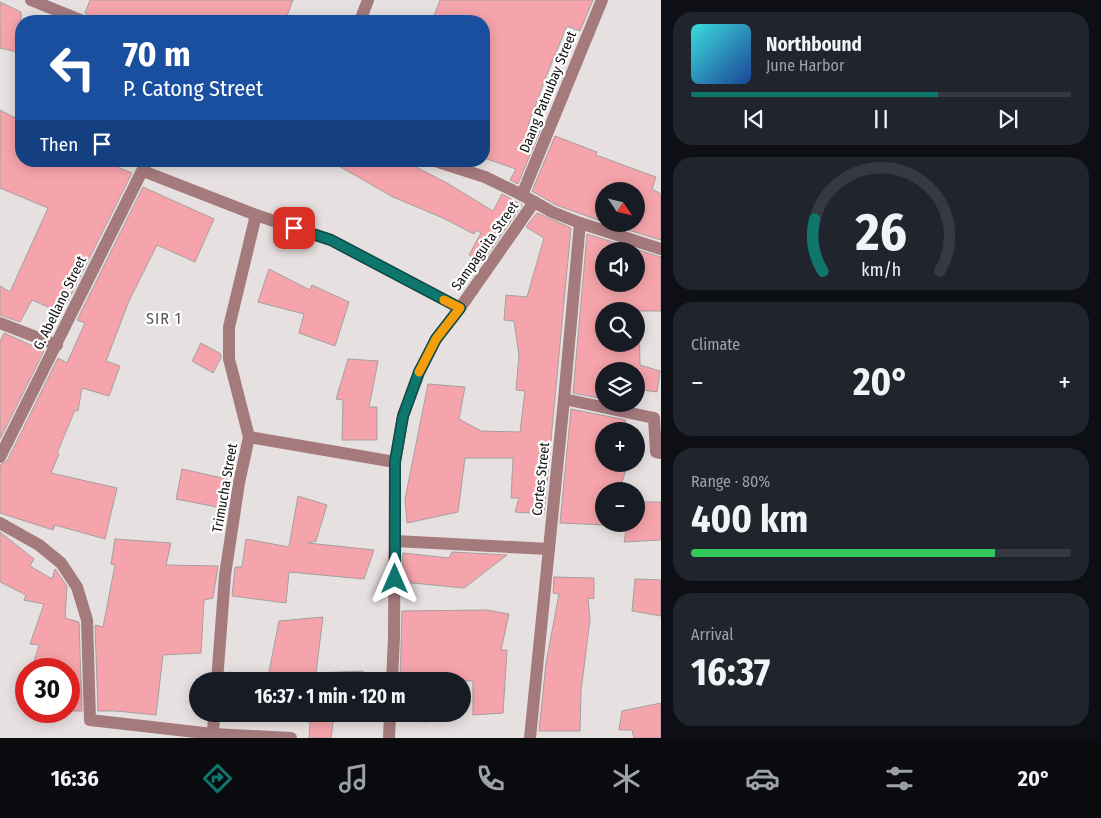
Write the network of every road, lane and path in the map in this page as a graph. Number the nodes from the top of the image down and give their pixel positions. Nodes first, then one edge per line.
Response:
1 (31, 0) edge
2 (368, 0) edge
3 (602, 0) edge
4 (67, 15) edge
5 (362, 15) edge
6 (145, 167) edge
7 (147, 167) edge
8 (453, 167) edge
9 (522, 195) junction
10 (534, 202) junction
11 (256, 215) junction
12 (580, 223) junction
13 (661, 249) edge
14 (460, 308) junction
15 (0, 323) edge
16 (57, 345) junction
17 (564, 399) junction
18 (249, 437) junction
19 (661, 453) edge
20 (0, 457) edge
21 (395, 462) junction
22 (0, 523) edge
23 (395, 541) junction
24 (549, 550) junction
25 (218, 672) edge
26 (392, 672) edge
27 (214, 722) edge
28 (390, 722) edge
29 (213, 734) junction
30 (292, 738) edge
31 (389, 738) edge
32 (530, 738) edge

1 - 4 street
2 - 5 street
3 - 9 street, Daang Patnubay Street
6 - 16 street, G. Abellano Street
7 - 11 street
8 - 9 street
9 - 10 street
10 - 12 street
10 - 14 street, Sampaguita Street
11 - 14 street
11 - 18 street, Trimucha Street
12 - 13 street
12 - 17 street, Cortes Street
14 - 21 street, Sampaguita Street
15 - 16 street
16 - 20 street, G. Abellano Street
17 - 19 street
17 - 24 street, Cortes Street
18 - 21 street
18 - 25 street, Trimucha Street
21 - 23 street, Sampaguita Street
22 - 29 street
23 - 24 street
23 - 26 street, Sampaguita Street
24 - 32 street, Cortes Street
27 - 29 street
28 - 31 street
29 - 30 street

